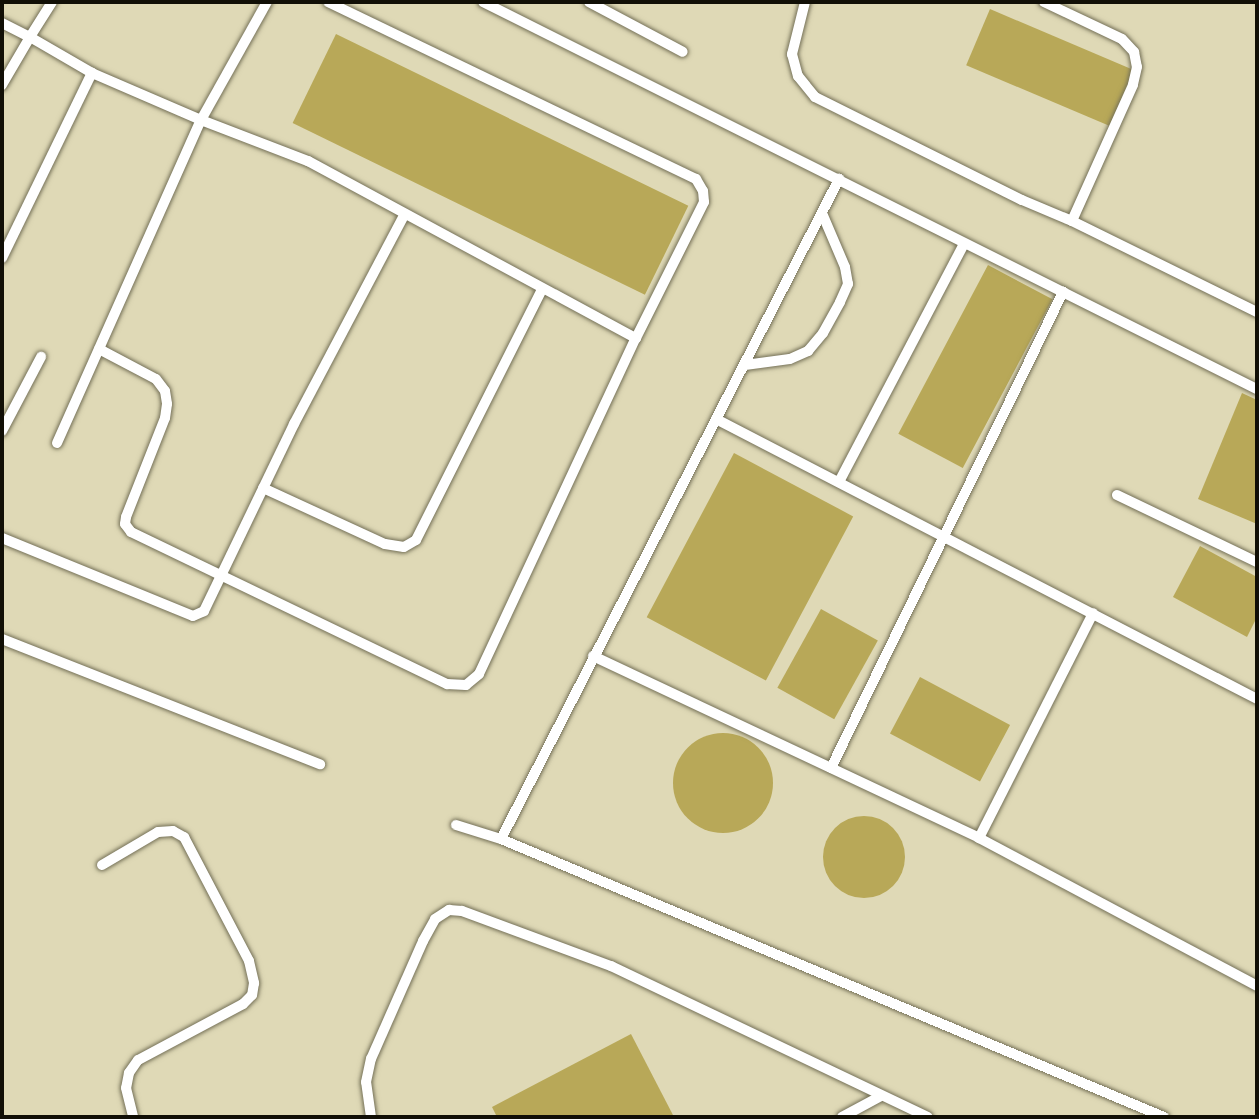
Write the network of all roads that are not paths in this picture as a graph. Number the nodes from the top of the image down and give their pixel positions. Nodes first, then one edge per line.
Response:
1 (52, 2) edge
2 (267, 2) edge
3 (328, 2) edge
4 (483, 2) edge
5 (589, 2) edge
6 (805, 2) edge
7 (1044, 2) edge
8 (2, 23) edge
9 (30, 37) junction
10 (683, 52) dead end
11 (92, 73) junction
12 (2, 85) edge
13 (201, 120) junction
14 (839, 179) junction
15 (822, 213) junction
16 (404, 215) junction
17 (1072, 221) junction
18 (964, 244) junction
19 (2, 258) edge
20 (541, 290) junction
21 (1063, 292) junction
22 (1257, 312) edge
23 (636, 338) junction
24 (99, 349) junction
25 (41, 357) dead end
26 (745, 365) junction
27 (1257, 389) edge
28 (716, 419) junction
29 (2, 431) edge
30 (57, 443) dead end
31 (839, 482) junction
32 (263, 488) junction
33 (1117, 495) dead end
34 (944, 536) junction
35 (2, 538) edge
36 (1257, 562) edge
37 (221, 573) junction
38 (1093, 613) junction
39 (2, 639) edge
40 (593, 656) junction
41 (1257, 698) edge
42 (320, 764) dead end
43 (831, 768) junction
44 (456, 825) dead end
45 (979, 838) junction
46 (501, 839) junction
47 (102, 866) dead end
48 (1257, 986) edge
49 (881, 1097) junction
50 (133, 1117) edge
51 (371, 1117) edge
52 (842, 1117) edge
53 (928, 1117) edge
54 (1164, 1117) edge

1 - 9 lane
2 - 13 lane
3 - 23 lane
4 - 14 lane
5 - 10 lane
6 - 17 lane
7 - 17 lane
8 - 9 lane
9 - 11 lane
9 - 12 lane
11 - 13 lane
11 - 19 lane
13 - 16 lane
13 - 24 lane
14 - 15 lane
14 - 18 lane
15 - 26 lane
15 - 26 lane
16 - 20 lane
16 - 32 lane
17 - 22 lane
18 - 21 lane
18 - 31 lane
20 - 23 lane
20 - 32 lane
21 - 27 lane
21 - 34 lane
23 - 37 lane
24 - 30 lane
24 - 37 lane
25 - 29 lane
26 - 28 lane
28 - 31 lane
28 - 40 lane
31 - 34 lane
32 - 37 lane
33 - 36 lane
34 - 38 lane
34 - 43 lane
35 - 37 lane
38 - 41 lane
38 - 45 lane
39 - 42 lane
40 - 43 lane
40 - 46 lane
43 - 45 lane
44 - 46 lane
45 - 48 lane
46 - 54 lane
47 - 50 lane
49 - 51 lane
49 - 52 lane
49 - 53 lane

